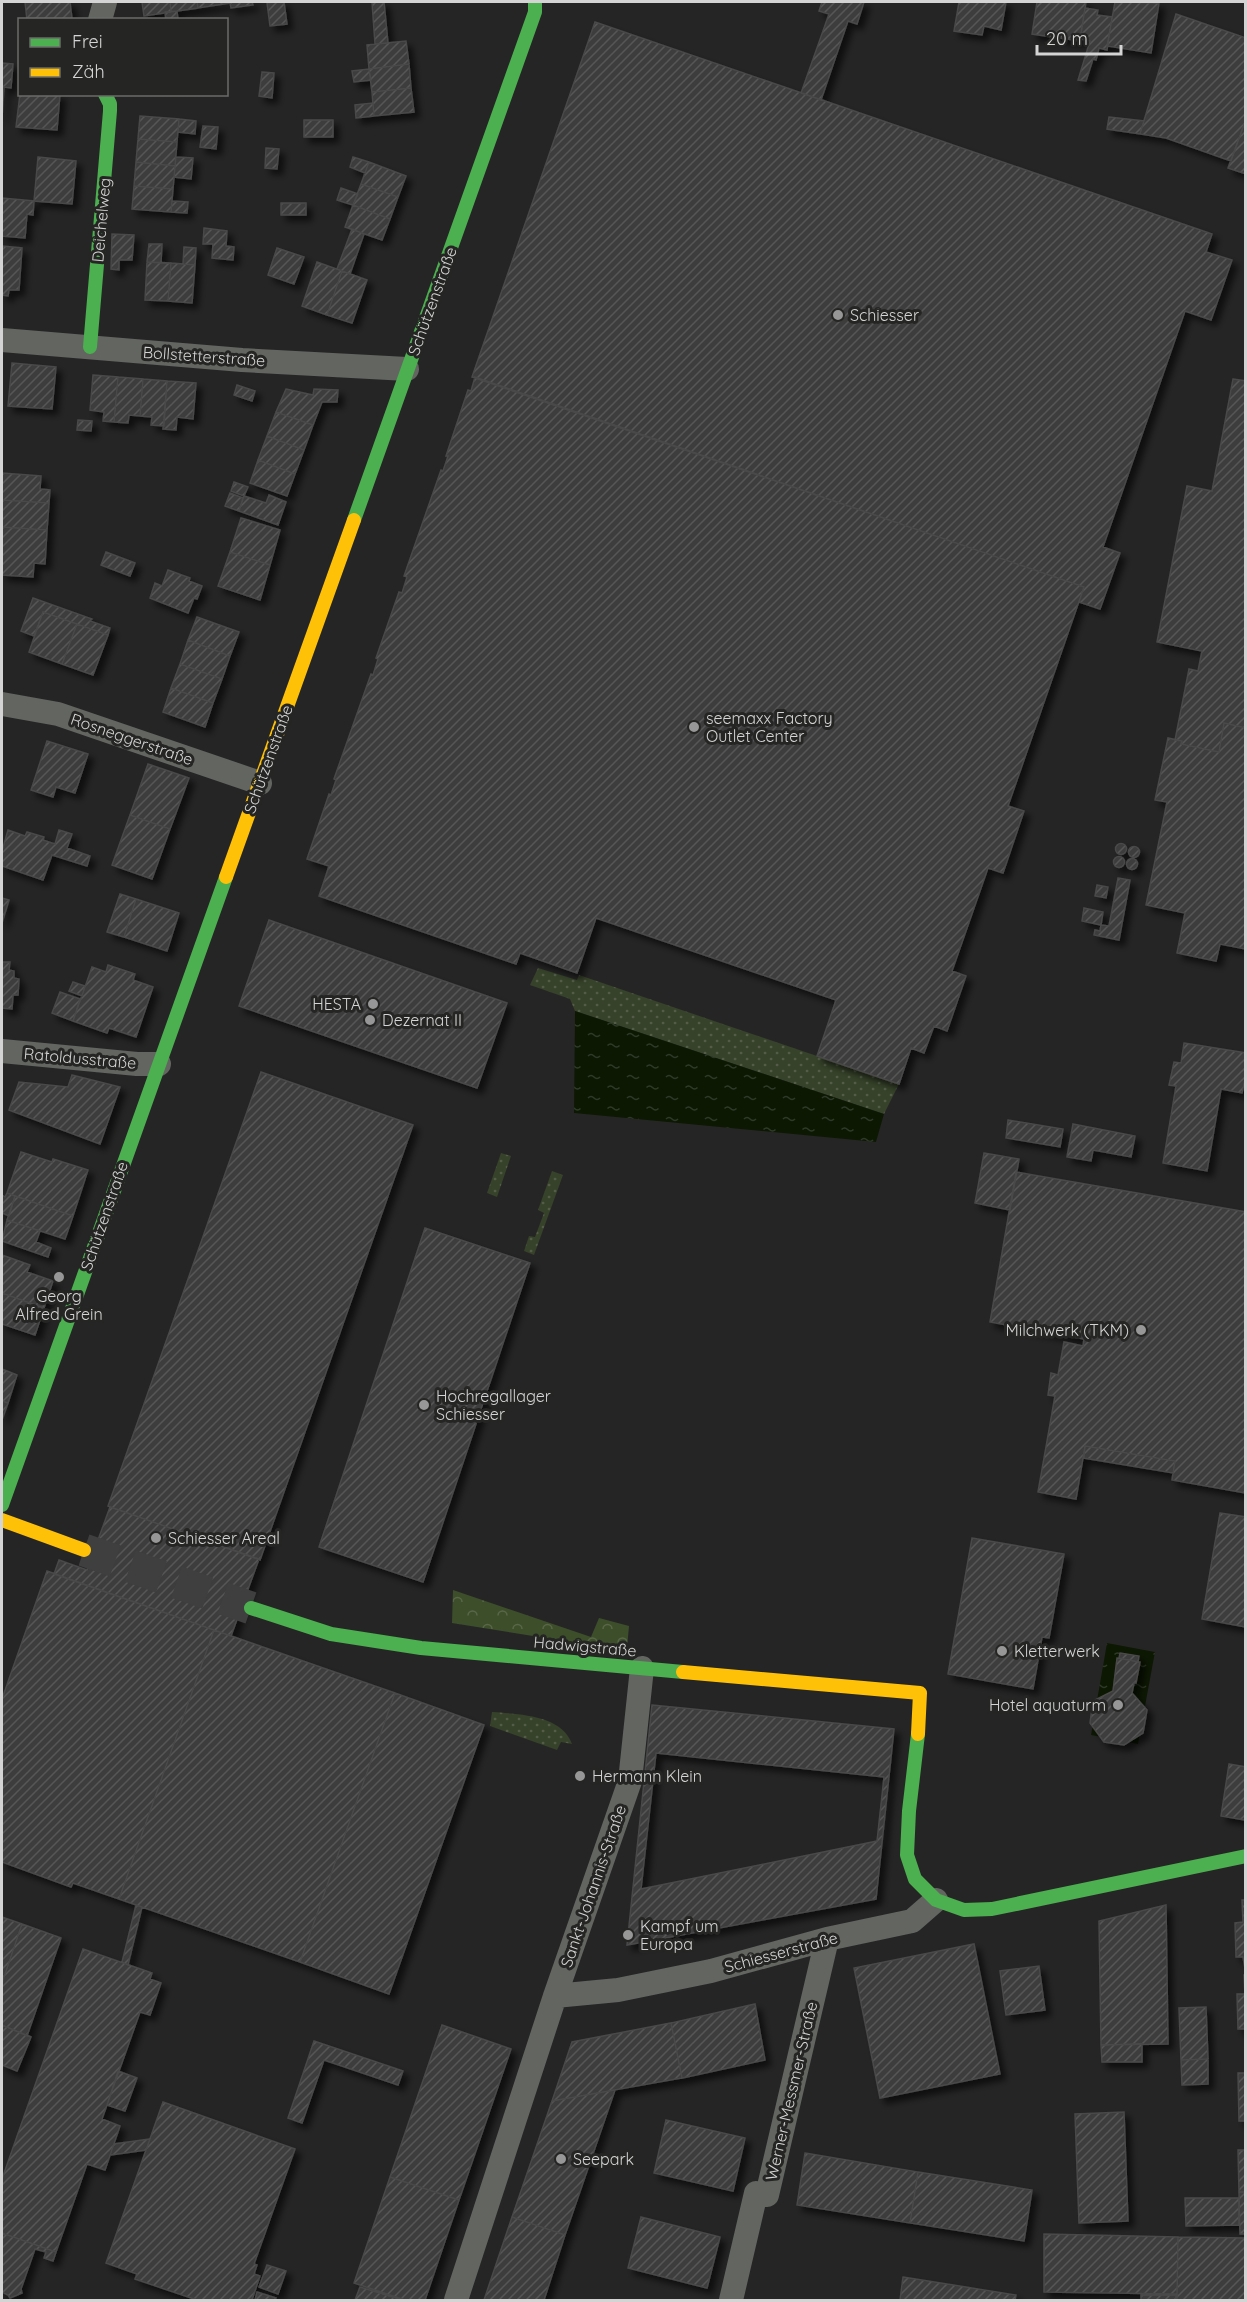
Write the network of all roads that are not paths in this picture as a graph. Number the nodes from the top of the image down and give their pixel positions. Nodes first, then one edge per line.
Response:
1 (105, 2) edge
2 (538, 5) edge
3 (101, 18) edge
4 (106, 96) edge
5 (2, 340) edge
6 (90, 347) junction
7 (407, 369) junction
8 (2, 704) edge
9 (260, 783) junction
10 (2, 1051) edge
11 (159, 1064) junction
12 (2, 1505) edge
13 (2, 1520) edge
14 (84, 1550) tunnel mouth
15 (251, 1608) tunnel mouth
16 (642, 1668) junction
17 (1245, 1856) edge
18 (936, 1900) junction
19 (827, 1939) junction
20 (618, 1990) joint
21 (555, 1996) junction
22 (456, 2301) edge
23 (731, 2301) edge

1 - 3 street
2 - 7 street, Schützenstraße
4 - 6 street, Deichelweg
5 - 6 street, Bollstetterstraße
6 - 7 street, Bollstetterstraße
7 - 9 street, Schützenstraße
8 - 9 street, Rosneggerstraße
9 - 11 street, Schützenstraße
10 - 11 street, Ratoldusstraße
11 - 12 street, Schützenstraße
13 - 14 street
15 - 16 street, Hadwigstraße
16 - 18 street, Hadwigstraße
16 - 21 street, Sankt-Johannis-Straße
17 - 18 street
18 - 19 street, Schiesserstraße
19 - 20 street, Schiesserstraße
19 - 23 street, Werner-Messmer-Straße
20 - 21 street, Sankt-Johannis-Straße
21 - 22 street, Sankt-Johannis-Straße

